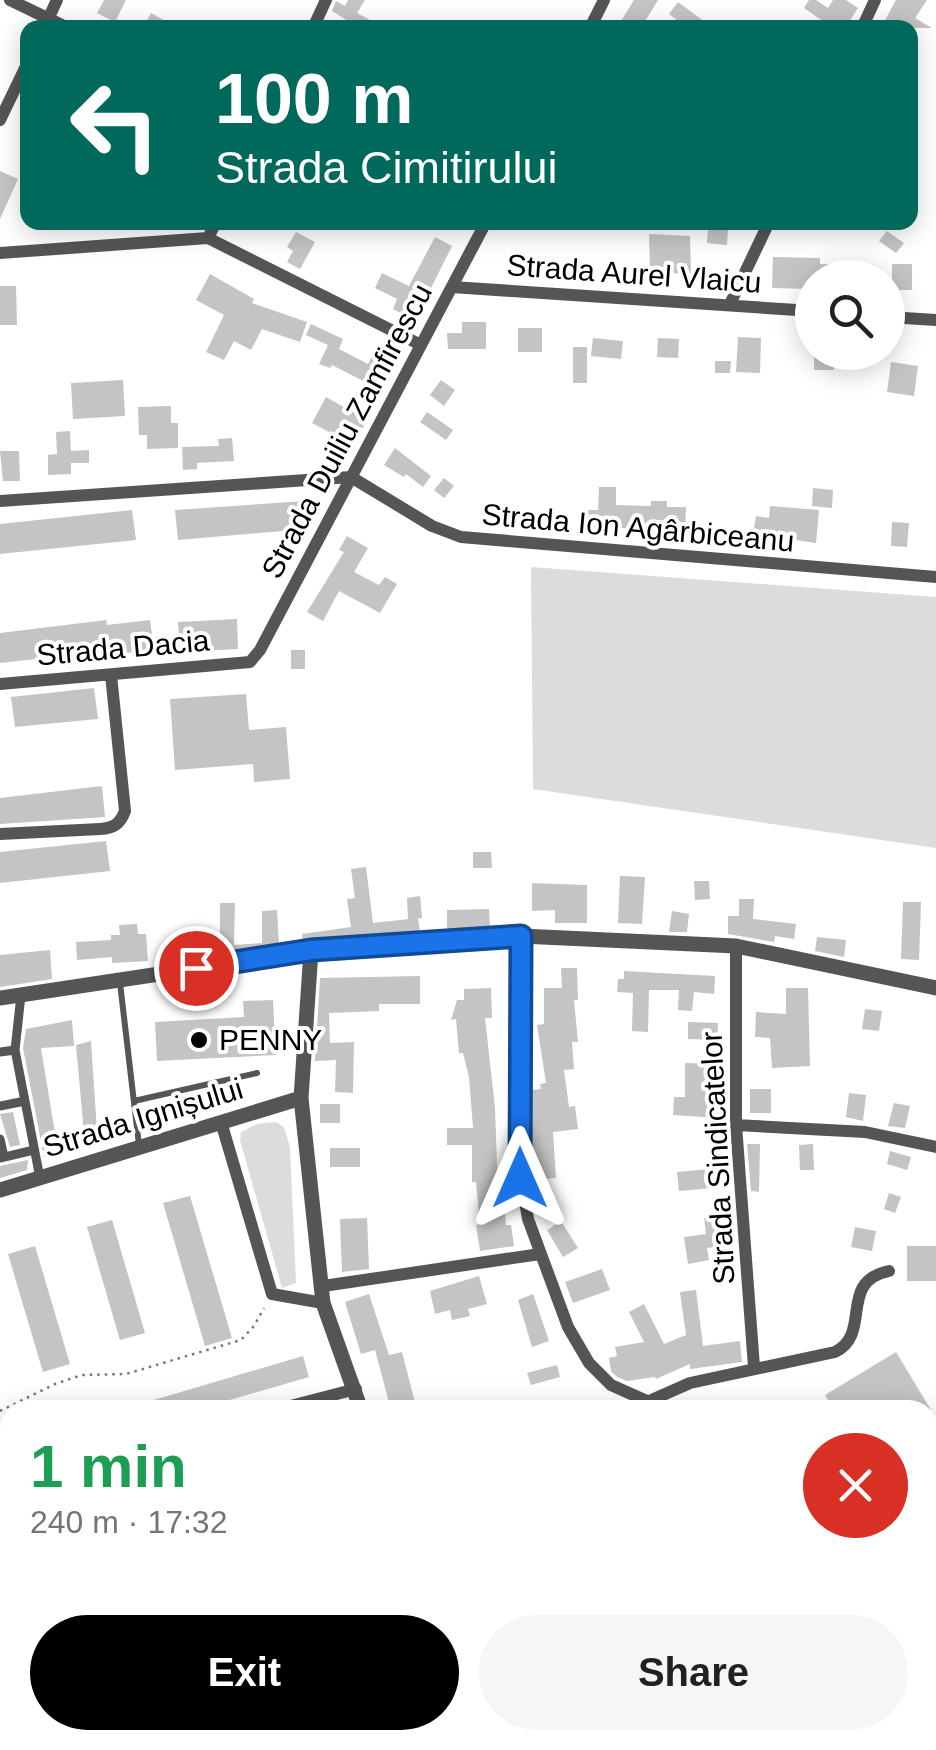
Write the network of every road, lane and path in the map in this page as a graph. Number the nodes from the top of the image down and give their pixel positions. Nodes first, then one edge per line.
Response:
1 (10, 0) edge
2 (41, 20) edge
3 (20, 79) edge
4 (0, 120) edge
5 (212, 230) edge
6 (478, 230) edge
7 (764, 230) edge
8 (208, 238) junction
9 (0, 253) edge
10 (452, 288) junction
11 (730, 304) junction
12 (795, 310) edge
13 (905, 318) edge
14 (936, 320) edge
15 (421, 345) junction
16 (352, 476) junction
17 (0, 501) edge
18 (936, 577) edge
19 (250, 662) joint
20 (111, 675) junction
21 (0, 684) edge
22 (0, 834) edge
23 (521, 936) junction
24 (736, 946) junction
25 (311, 950) junction
26 (120, 980) junction
27 (936, 988) edge
28 (20, 994) junction
29 (0, 998) edge
30 (15, 1050) junction
31 (0, 1052) edge
32 (257, 1072) dead end
33 (301, 1098) junction
34 (134, 1100) junction
35 (25, 1102) junction
36 (0, 1106) edge
37 (221, 1122) junction
38 (736, 1125) junction
39 (0, 1139) edge
40 (139, 1146) junction
41 (936, 1147) edge
42 (34, 1150) junction
43 (2, 1158) edge
44 (40, 1178) junction
45 (0, 1190) edge
46 (540, 1254) junction
47 (888, 1272) dead end
48 (323, 1286) junction
49 (272, 1294) junction
50 (323, 1303) junction
51 (754, 1367) junction
52 (356, 1390) junction
53 (22, 1400) edge
54 (316, 1400) edge
55 (358, 1400) edge
56 (642, 1400) edge
57 (651, 1400) edge

1 - 2 street
3 - 4 street
5 - 8 street
6 - 10 street, Strada Duiliu Zamfirescu
7 - 11 street
8 - 9 street
8 - 15 street
10 - 11 street, Strada Aurel Vlaicu
10 - 15 street, Strada Duiliu Zamfirescu
11 - 12 street, Strada Aurel Vlaicu
13 - 14 street
15 - 16 street, Strada Duiliu Zamfirescu
16 - 17 street
16 - 18 street, Strada Ion Agârbiceanu
16 - 19 street, Strada Duiliu Zamfirescu
19 - 20 street, Strada Dacia
20 - 21 street, Strada Dacia
20 - 22 street
23 - 24 street
23 - 25 street
23 - 46 street
24 - 27 street
24 - 38 street, Strada Sindicatelor
25 - 26 street
25 - 33 street
26 - 28 street
26 - 34 lane
28 - 29 street
28 - 30 street
30 - 31 street
30 - 35 street
32 - 34 lane
33 - 37 street, Strada Ignișului
33 - 48 street
34 - 40 lane
35 - 36 street
35 - 42 street
37 - 40 street, Strada Ignișului
37 - 49 street
38 - 41 street
38 - 51 street, Strada Sindicatelor
39 - 43 street
40 - 44 street, Strada Ignișului
42 - 43 street
42 - 44 street
44 - 45 street, Strada Ignișului
46 - 48 street
46 - 56 street
47 - 51 street
48 - 50 street
49 - 50 street
49 - 53 path
50 - 52 street
51 - 57 street
52 - 54 street
52 - 55 street

